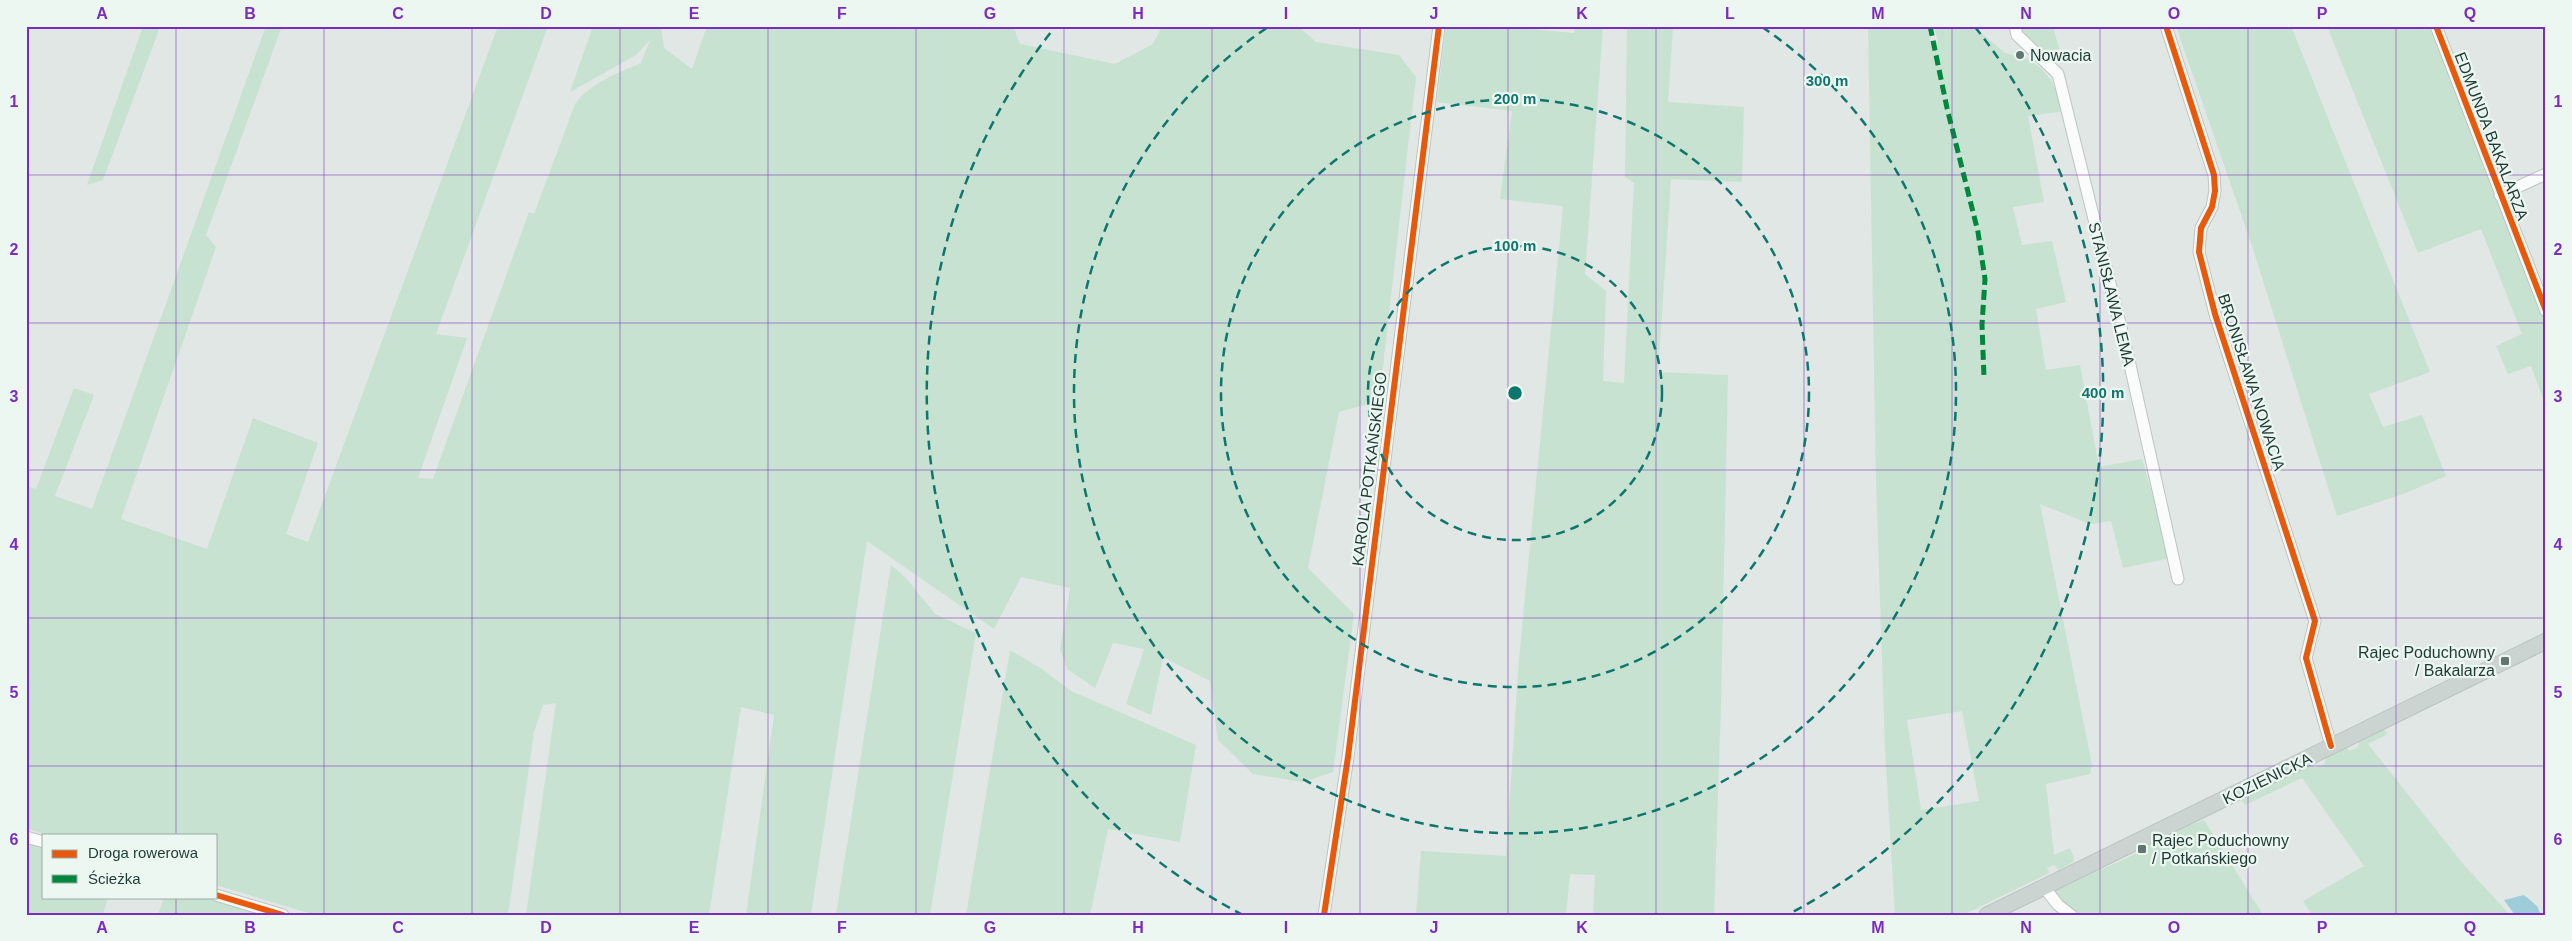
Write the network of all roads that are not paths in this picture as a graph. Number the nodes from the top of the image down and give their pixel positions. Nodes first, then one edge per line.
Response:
1 (1439, 26) edge
2 (2015, 26) edge
3 (2166, 26) edge
4 (2436, 26) edge
5 (2546, 174) edge
6 (2500, 196) junction
7 (2546, 311) edge
8 (2178, 579) dead end
9 (2546, 641) edge
10 (2331, 746) junction
11 (26, 837) edge
12 (42, 841) edge
13 (2044, 887) junction
14 (218, 896) edge
15 (283, 915) edge
16 (1324, 915) edge
17 (1987, 915) edge
18 (2071, 915) edge

1 - 16 street, KAROLA POTKAŃSKIEGO
2 - 8 street, STANISŁAWA LEMA
3 - 10 street, BRONISŁAWA NOWACIA
4 - 6 street, EDMUNDA BAKALARZA
5 - 6 street
6 - 7 street, EDMUNDA BAKALARZA
9 - 10 main road, KOZIENICKA
10 - 13 main road, KOZIENICKA
11 - 12 street
13 - 17 main road, KOZIENICKA
13 - 18 street
14 - 15 street

